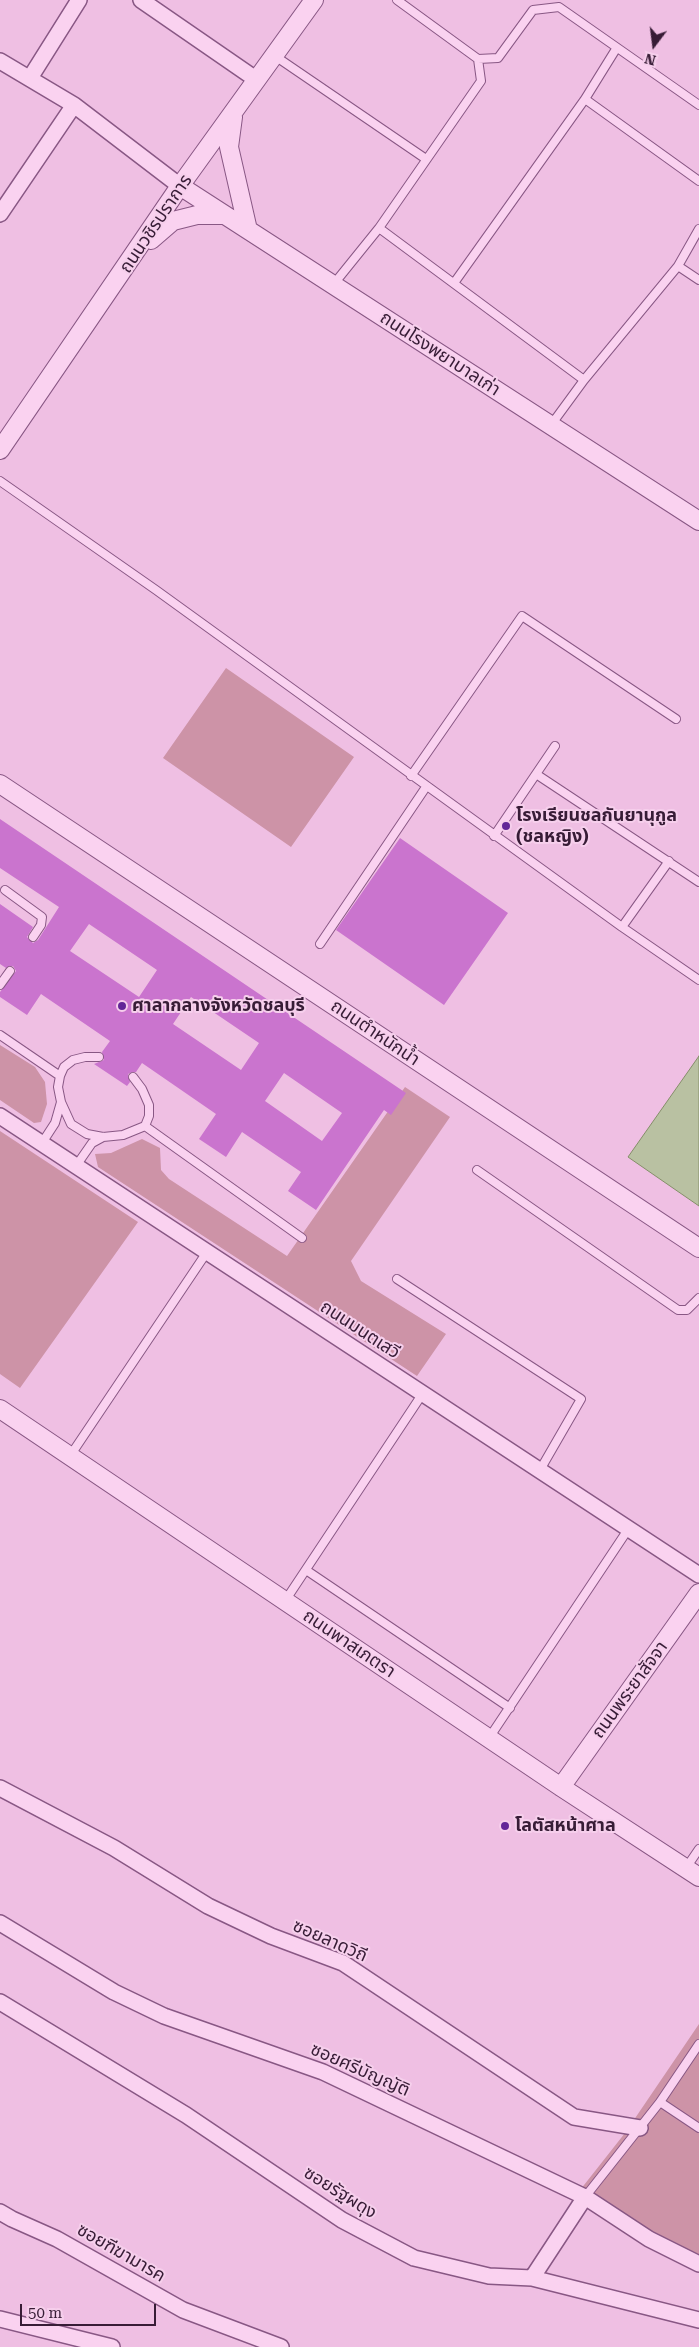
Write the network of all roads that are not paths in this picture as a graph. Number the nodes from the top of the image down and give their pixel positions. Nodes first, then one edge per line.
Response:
1 (80, 0) edge
2 (141, 0) edge
3 (314, 0) edge
4 (396, 0) edge
5 (616, 49) junction
6 (274, 56) junction
7 (478, 59) junction
8 (0, 60) edge
9 (30, 78) junction
10 (257, 80) junction
11 (585, 99) junction
12 (74, 105) junction
13 (699, 105) edge
14 (233, 114) junction
15 (426, 159) junction
16 (699, 181) edge
17 (180, 186) junction
18 (0, 214) edge
19 (224, 215) junction
20 (379, 228) junction
21 (699, 229) edge
22 (248, 230) junction
23 (136, 254) junction
24 (678, 266) junction
25 (699, 280) edge
26 (454, 283) junction
27 (333, 285) junction
28 (584, 380) junction
29 (551, 426) junction
30 (0, 450) edge
31 (0, 481) edge
32 (699, 521) edge
33 (676, 719) dead end
34 (555, 746) dead end
35 (536, 774) junction
36 (411, 776) junction
37 (0, 784) edge
38 (426, 787) junction
39 (494, 836) junction
40 (669, 861) junction
41 (699, 882) edge
42 (5, 890) dead end
43 (622, 927) junction
44 (33, 937) dead end
45 (320, 944) dead end
46 (10, 971) dead end
47 (699, 980) edge
48 (0, 986) edge
49 (0, 1035) edge
50 (99, 1057) dead end
51 (60, 1076) junction
52 (133, 1077) dead end
53 (61, 1102) junction
54 (0, 1116) edge
55 (145, 1126) junction
56 (103, 1137) junction
57 (42, 1144) junction
58 (76, 1166) junction
59 (477, 1170) dead end
60 (302, 1238) dead end
61 (699, 1248) edge
62 (207, 1252) junction
63 (397, 1279) dead end
64 (699, 1298) edge
65 (423, 1394) junction
66 (0, 1409) edge
67 (70, 1456) junction
68 (540, 1470) junction
69 (629, 1528) junction
70 (306, 1570) junction
71 (699, 1575) edge
72 (699, 1593) edge
73 (285, 1601) junction
74 (510, 1708) junction
75 (489, 1738) junction
76 (560, 1787) junction
77 (0, 1788) edge
78 (699, 1849) edge
79 (692, 1873) edge
80 (0, 1923) edge
81 (0, 2002) edge
82 (699, 2044) edge
83 (660, 2102) junction
84 (640, 2128) junction
85 (699, 2128) edge
86 (585, 2197) junction
87 (0, 2212) edge
88 (699, 2264) edge
89 (532, 2278) junction
90 (0, 2319) edge
91 (699, 2320) edge
92 (112, 2347) edge
93 (281, 2347) edge

1 - 9 street
2 - 10 street
3 - 6 street, ถนนวชิรปราการ
4 - 7 lane
5 - 7 lane
5 - 11 lane
5 - 13 lane
6 - 10 street, ถนนวชิรปราการ
6 - 15 lane
7 - 15 lane
8 - 9 street
9 - 12 street
10 - 14 street, ถนนวชิรปราการ
11 - 16 lane
11 - 26 lane
12 - 17 street
12 - 18 street
14 - 17 street, ถนนวชิรปราการ
14 - 22 street
15 - 20 lane
17 - 19 street, ถนนโรงพยาบาลเก่า
17 - 23 street, ถนนวชิรปราการ
19 - 22 street, ถนนโรงพยาบาลเก่า
19 - 23 street
20 - 26 lane
20 - 27 lane
21 - 24 lane
22 - 27 street, ถนนโรงพยาบาลเก่า
23 - 30 street, ถนนวชิรปราการ
24 - 25 lane
24 - 28 lane
26 - 28 lane
27 - 29 street, ถนนโรงพยาบาลเก่า
28 - 29 lane
29 - 32 street, ถนนโรงพยาบาลเก่า
31 - 36 lane
33 - 36 lane
34 - 35 lane
35 - 39 lane
35 - 40 lane
36 - 38 lane
37 - 61 street, ถนนตำหนักน้ำ
38 - 39 lane
38 - 45 lane
39 - 43 lane
40 - 41 lane
40 - 43 lane
42 - 44 lane
43 - 47 lane
46 - 48 lane
49 - 51 lane
50 - 51 lane
51 - 53 lane
52 - 55 lane
53 - 56 lane
53 - 57 lane
54 - 57 street, ถนนมนตเสวี
55 - 56 lane
55 - 60 lane
56 - 58 lane
57 - 58 street, ถนนมนตเสวี
58 - 62 street, ถนนมนตเสวี
59 - 64 lane
62 - 65 street, ถนนมนตเสวี
62 - 67 lane
63 - 68 lane
65 - 68 street, ถนนมนตเสวี
65 - 70 lane
66 - 67 street, ถนนพาสเภตรา
67 - 73 street, ถนนพาสเภตรา
68 - 69 street, ถนนมนตเสวี
69 - 71 street, ถนนมนตเสวี
69 - 74 lane
70 - 73 lane
70 - 74 lane
72 - 76 street, ถนนพระยาสัจจา
73 - 75 street, ถนนพาสเภตรา
74 - 75 lane
75 - 76 street, ถนนพาสเภตรา
76 - 79 street, ถนนพาสเภตรา
77 - 84 street, ซอยลาดวิถี
78 - 79 lane
80 - 86 street, ซอยศรีบัญญัติ
81 - 89 street, ซอยรัฐผดุง
82 - 83 lane
83 - 84 lane
83 - 85 lane
84 - 86 lane
86 - 88 street, ซอยศรีบัญญัติ
86 - 89 street
87 - 93 street, ซอยฑีฆามารค
89 - 91 street, ซอยรัฐผดุง
90 - 92 street

